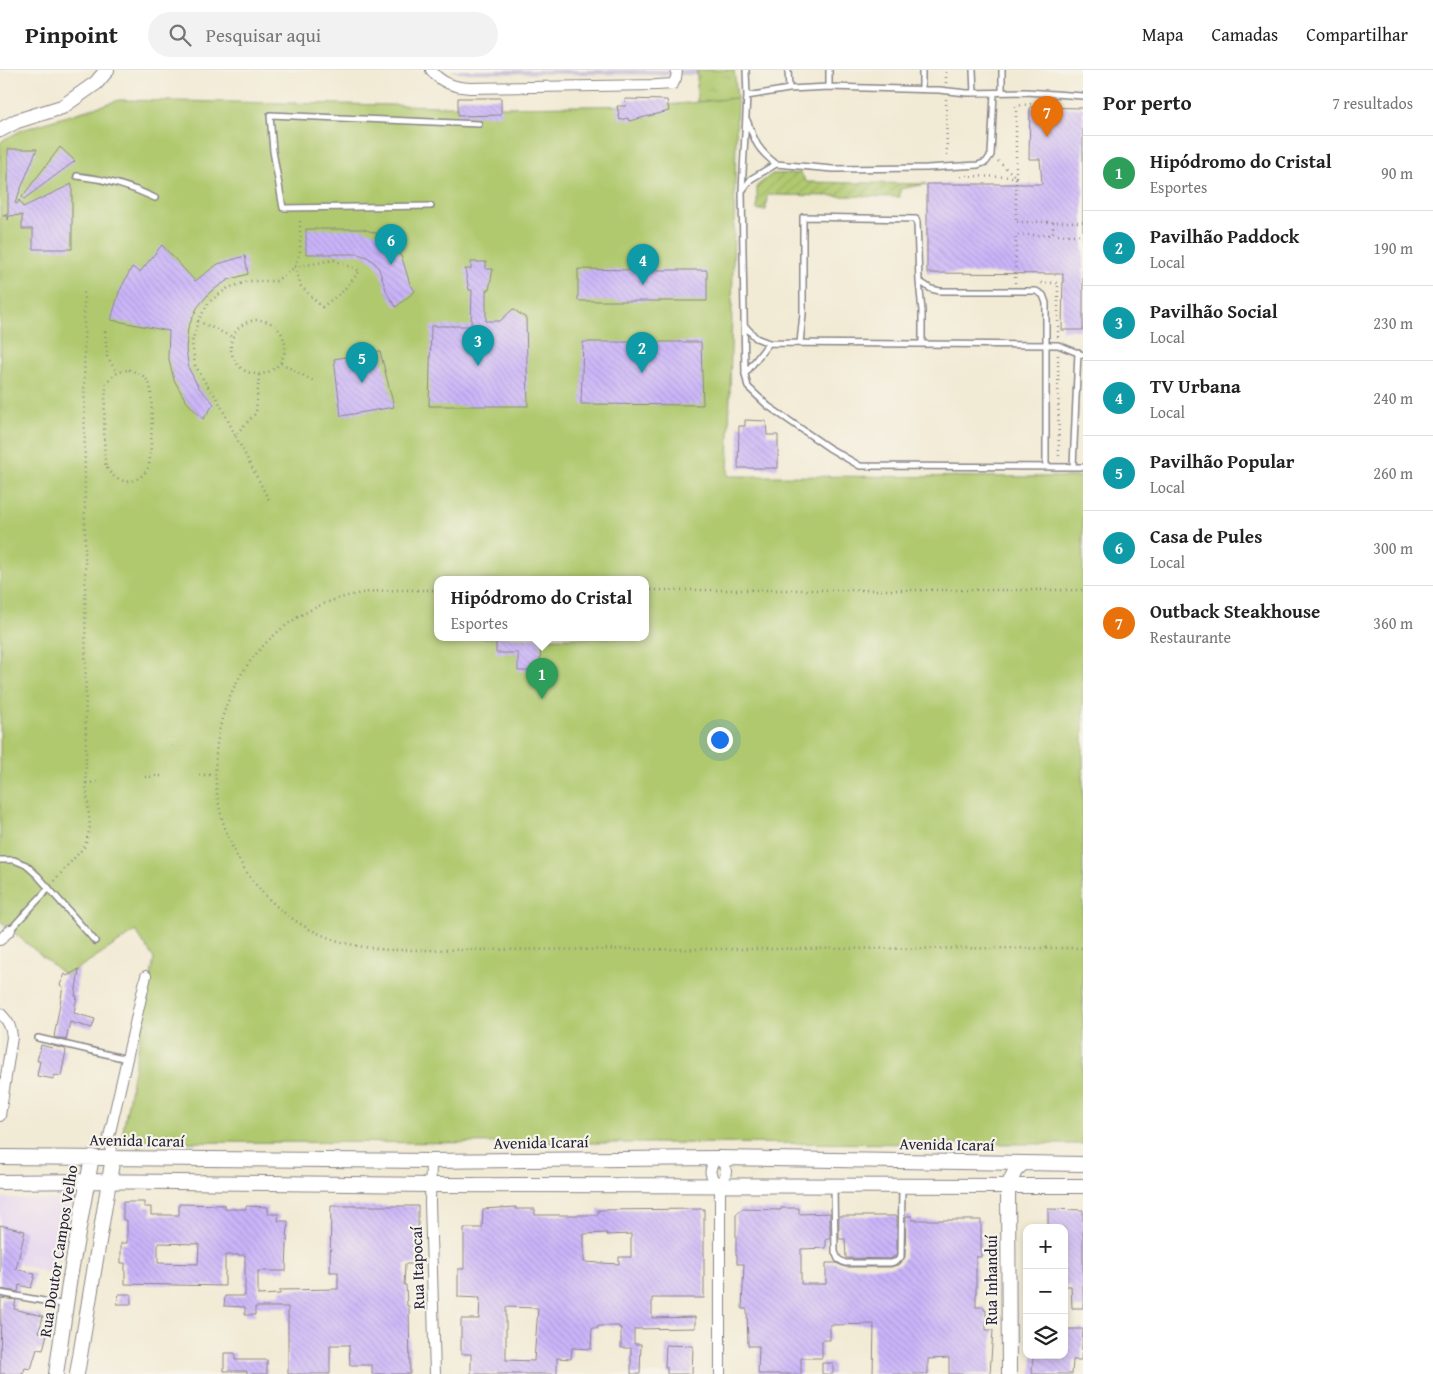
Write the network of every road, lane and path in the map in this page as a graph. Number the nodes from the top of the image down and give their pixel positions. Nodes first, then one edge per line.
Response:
1 (107, 70) edge
2 (431, 70) edge
3 (677, 70) edge
4 (746, 70) edge
5 (788, 70) edge
6 (829, 70) edge
7 (922, 70) edge
8 (973, 70) edge
9 (1002, 70) edge
10 (829, 87) junction
11 (789, 89) junction
12 (922, 89) junction
13 (1002, 92) junction
14 (970, 93) junction
15 (994, 93) junction
16 (747, 96) junction
17 (1083, 96) edge
18 (746, 116) junction
19 (480, 124) dead end
20 (0, 130) edge
21 (991, 155) junction
22 (776, 164) junction
23 (77, 176) dead end
24 (742, 191) junction
25 (155, 198) dead end
26 (431, 206) dead end
27 (300, 208) junction
28 (1052, 222) junction
29 (1083, 222) edge
30 (1083, 234) edge
31 (1052, 235) junction
32 (295, 267) junction
33 (1015, 274) dead end
34 (919, 281) junction
35 (84, 291) dead end
36 (198, 321) junction
37 (744, 325) junction
38 (105, 331) dead end
39 (232, 337) junction
40 (769, 343) junction
41 (800, 343) junction
42 (922, 343) junction
43 (1046, 344) junction
44 (1080, 354) edge
45 (281, 363) junction
46 (117, 373) junction
47 (745, 374) junction
48 (259, 375) junction
49 (313, 381) dead end
50 (235, 435) junction
51 (1046, 467) junction
52 (1073, 467) junction
53 (1083, 467) edge
54 (270, 502) dead end
55 (434, 590) edge
56 (649, 590) edge
57 (1083, 590) edge
58 (199, 775) dead end
59 (214, 775) junction
60 (161, 776) dead end
61 (145, 777) dead end
62 (86, 782) junction
63 (100, 782) dead end
64 (0, 860) edge
65 (49, 888) junction
66 (10, 930) joint
67 (0, 940) edge
68 (95, 941) dead end
69 (1083, 948) edge
70 (146, 976) dead end
71 (0, 1013) edge
72 (38, 1038) dead end
73 (127, 1059) junction
74 (0, 1116) edge
75 (108, 1141) junction
76 (0, 1157) edge
77 (92, 1157) junction
78 (113, 1157) junction
79 (717, 1158) junction
80 (431, 1160) junction
81 (1023, 1162) junction
82 (1083, 1164) edge
83 (88, 1180) junction
84 (109, 1181) junction
85 (0, 1182) edge
86 (430, 1185) junction
87 (720, 1186) junction
88 (834, 1186) junction
89 (902, 1186) junction
90 (1008, 1186) junction
91 (1083, 1186) edge
92 (0, 1293) edge
93 (66, 1305) junction
94 (56, 1374) edge
95 (77, 1374) edge
96 (435, 1374) edge
97 (720, 1374) edge
98 (1009, 1374) edge

1 - 20 main road
2 - 3 street
4 - 16 lane
5 - 11 lane
6 - 10 lane
7 - 12 lane
8 - 14 lane
9 - 13 lane
10 - 11 lane
10 - 12 lane
11 - 16 lane
12 - 14 lane
13 - 15 lane
13 - 17 lane
14 - 15 lane
15 - 21 lane
16 - 18 lane
18 - 22 lane
18 - 24 lane
19 - 27 lane
21 - 22 lane
21 - 28 path
22 - 24 lane
23 - 25 lane
24 - 37 lane
26 - 27 lane
27 - 32 path
28 - 29 path
28 - 31 path
30 - 31 path
31 - 33 path
32 - 32 path
32 - 36 path
34 - 41 lane
34 - 42 lane
34 - 43 lane
35 - 62 path
36 - 39 path
36 - 50 path
37 - 40 lane
37 - 47 lane
38 - 46 path
39 - 45 path
39 - 48 path
40 - 41 lane
40 - 47 lane
41 - 42 lane
42 - 43 lane
43 - 44 lane
43 - 51 lane
44 - 52 lane
45 - 48 path
45 - 49 path
46 - 46 path
47 - 51 lane
48 - 50 path
50 - 54 path
51 - 52 lane
52 - 53 lane
55 - 59 path
56 - 57 path
58 - 59 path
59 - 69 path
60 - 61 path
62 - 63 path
62 - 65 path
64 - 65 lane
65 - 66 lane
65 - 68 lane
66 - 67 street
70 - 73 street
71 - 74 street
72 - 73 lane
73 - 75 street
75 - 77 street, Rua Doutor Campos Velho
75 - 78 street
76 - 77 main road, Avenida Icaraí
77 - 78 main road, Avenida Icaraí
77 - 83 main road, Rua Doutor Campos Velho
78 - 80 main road, Avenida Icaraí
78 - 84 main road
79 - 80 main road, Avenida Icaraí
79 - 81 main road, Avenida Icaraí
79 - 87 street
79 - 87 street
80 - 86 street, Rua Itapocaí
81 - 82 main road, Avenida Icaraí
81 - 90 main road
83 - 84 main road
83 - 85 main road
83 - 93 main road, Rua Doutor Campos Velho
84 - 86 main road
84 - 95 main road
86 - 87 main road
86 - 96 street, Rua Itapocaí
87 - 88 main road
87 - 97 street
88 - 89 main road
88 - 89 lane
89 - 90 main road
90 - 91 main road
90 - 98 main road, Rua Inhanduí
92 - 93 lane
93 - 94 main road, Rua Doutor Campos Velho

